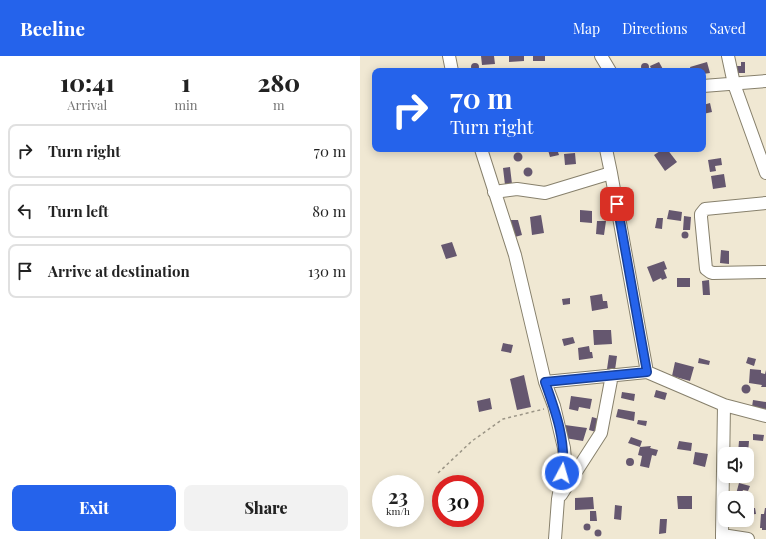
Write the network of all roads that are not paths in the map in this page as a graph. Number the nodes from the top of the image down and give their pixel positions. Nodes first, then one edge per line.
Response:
1 (448, 56) edge
2 (600, 56) edge
3 (728, 56) edge
4 (451, 68) edge
5 (608, 68) edge
6 (766, 81) edge
7 (734, 84) junction
8 (706, 86) edge
9 (484, 152) edge
10 (607, 152) edge
11 (766, 172) edge
12 (611, 174) junction
13 (494, 192) junction
14 (766, 203) edge
15 (766, 272) edge
16 (647, 372) junction
17 (612, 375) junction
18 (545, 382) junction
19 (724, 405) junction
20 (766, 416) edge
21 (558, 499) junction
22 (722, 537) edge
23 (555, 539) edge
24 (748, 539) edge

1 - 4 street
2 - 5 street
3 - 7 street
6 - 7 street
7 - 8 street
7 - 11 street
9 - 13 street
10 - 12 street
12 - 13 street
12 - 16 street
13 - 18 street
14 - 15 street
16 - 17 street
16 - 19 street
17 - 18 street
17 - 21 street
18 - 21 street
19 - 20 street
19 - 22 street
21 - 23 street
22 - 24 street

